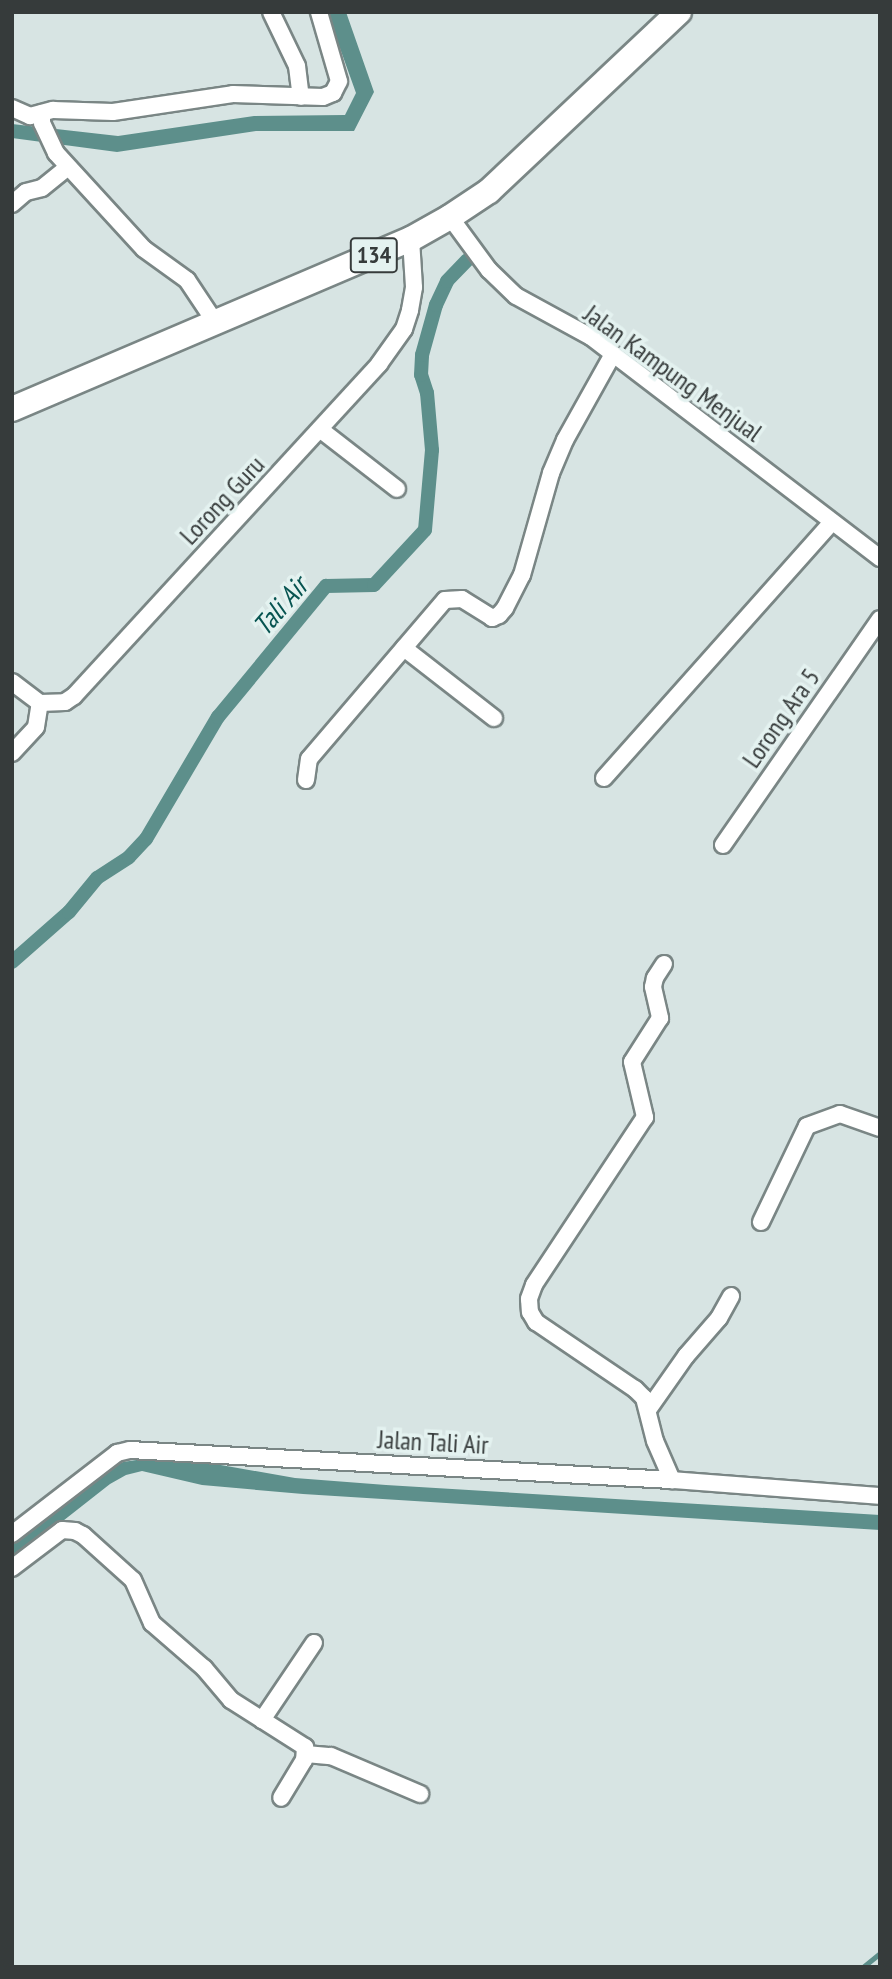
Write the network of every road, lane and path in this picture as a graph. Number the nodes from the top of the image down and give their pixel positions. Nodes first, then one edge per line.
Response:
1 (271, 12) edge
2 (318, 12) edge
3 (679, 12) edge
4 (301, 97) junction
5 (13, 109) edge
6 (42, 118) junction
7 (68, 167) junction
8 (12, 204) edge
9 (450, 217) junction
10 (411, 239) junction
11 (215, 322) junction
12 (613, 354) junction
13 (12, 409) edge
14 (321, 430) junction
15 (397, 489) dead end
16 (832, 522) junction
17 (880, 558) edge
18 (880, 619) edge
19 (404, 648) junction
20 (12, 682) edge
21 (40, 703) junction
22 (494, 718) dead end
23 (12, 753) edge
24 (604, 778) dead end
25 (306, 780) dead end
26 (723, 845) dead end
27 (664, 964) dead end
28 (880, 1128) edge
29 (761, 1222) dead end
30 (731, 1296) dead end
31 (648, 1410) junction
32 (672, 1480) junction
33 (880, 1496) edge
34 (12, 1534) edge
35 (12, 1568) edge
36 (314, 1643) dead end
37 (262, 1720) junction
38 (306, 1754) junction
39 (420, 1794) dead end
40 (281, 1798) dead end

1 - 4 street
2 - 4 street
3 - 9 main road, 134
4 - 6 street
5 - 6 street
6 - 7 street
7 - 8 street
7 - 11 street
9 - 10 main road, 134
9 - 12 street, Jalan Kampung Menjual
10 - 11 main road, 134
10 - 14 street, Lorong Guru
11 - 13 main road, 134
12 - 16 street, Jalan Kampung Menjual
12 - 19 street
14 - 15 street
14 - 21 street, Lorong Guru
16 - 17 street, Jalan Kampung Menjual
16 - 24 street
18 - 26 street, Lorong Ara 5
19 - 22 street
19 - 25 street
20 - 21 street
21 - 23 street
27 - 31 street
28 - 29 street
30 - 31 street
31 - 32 street
32 - 33 street, Jalan Tali Air
32 - 34 street, Jalan Tali Air
35 - 37 street
36 - 37 street
37 - 38 street
38 - 39 street
38 - 40 street

